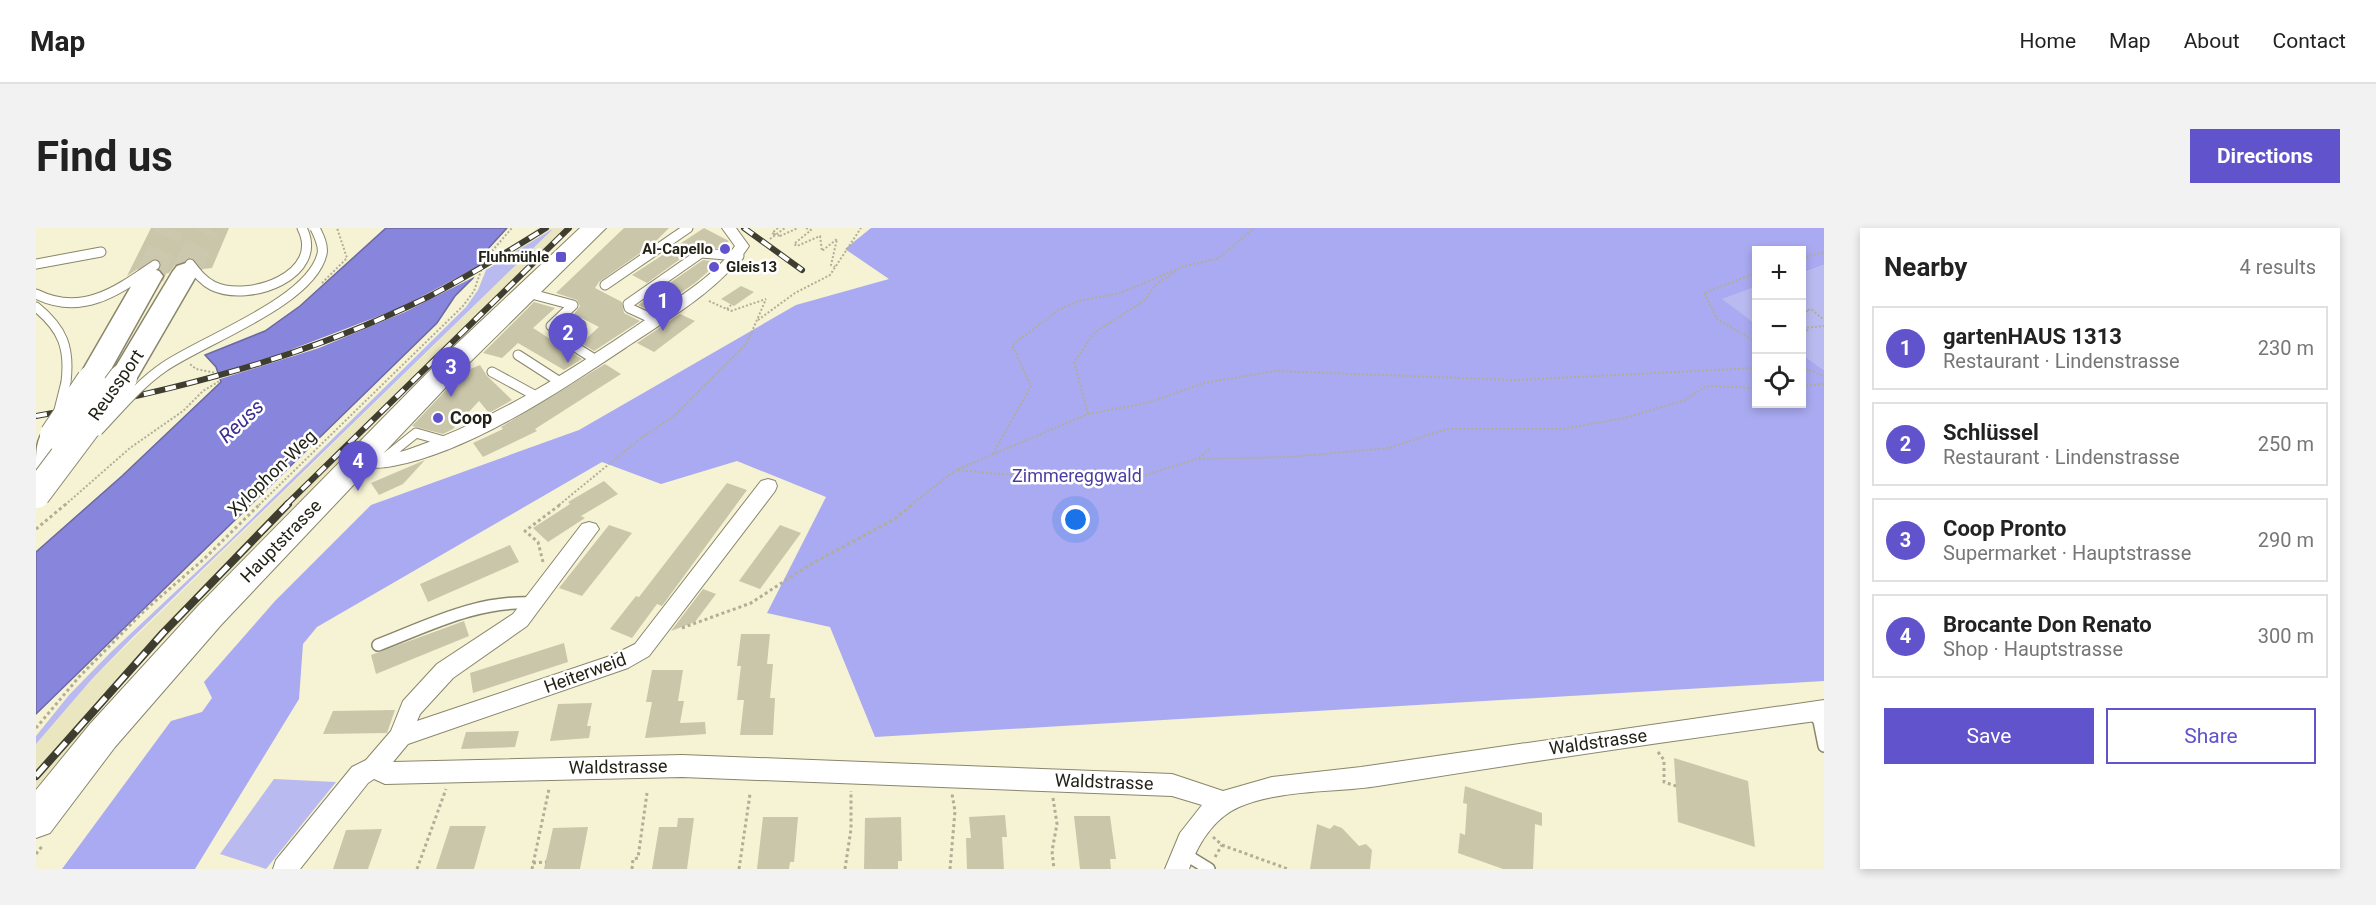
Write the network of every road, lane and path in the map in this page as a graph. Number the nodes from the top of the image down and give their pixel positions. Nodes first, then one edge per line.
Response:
1 (302, 228) edge
2 (315, 228) edge
3 (337, 228) edge
4 (512, 228) edge
5 (594, 228) edge
6 (688, 228) edge
7 (729, 228) edge
8 (778, 228) edge
9 (784, 228) edge
10 (798, 228) edge
11 (806, 228) edge
12 (861, 228) edge
13 (1254, 228) edge
14 (770, 239) dead end
15 (101, 252) dead end
16 (1824, 252) edge
17 (739, 256) junction
18 (1806, 257) edge
19 (36, 264) edge
20 (835, 267) junction
21 (1182, 267) junction
22 (188, 268) joint
23 (152, 271) joint
24 (1752, 275) edge
25 (328, 278) dead end
26 (605, 285) dead end
27 (524, 291) junction
28 (36, 294) edge
29 (707, 300) dead end
30 (731, 305) dead end
31 (36, 307) edge
32 (727, 309) junction
33 (1807, 312) dead end
34 (655, 320) junction
35 (756, 321) junction
36 (1824, 324) edge
37 (551, 326) dead end
38 (581, 326) dead end
39 (1808, 331) dead end
40 (1752, 340) edge
41 (518, 355) dead end
42 (596, 360) junction
43 (1752, 368) edge
44 (196, 369) dead end
45 (1806, 369) edge
46 (492, 372) dead end
47 (1824, 376) edge
48 (79, 381) junction
49 (560, 382) junction
50 (1824, 384) edge
51 (1806, 386) edge
52 (1752, 388) edge
53 (537, 396) junction
54 (1088, 414) junction
55 (444, 441) junction
56 (1209, 449) dead end
57 (49, 453) edge
58 (992, 456) junction
59 (1197, 459) junction
60 (369, 461) junction
61 (956, 470) junction
62 (768, 486) dead end
63 (36, 494) edge
64 (36, 529) edge
65 (589, 529) dead end
66 (538, 542) dead end
67 (535, 603) junction
68 (660, 629) junction
69 (378, 645) dead end
70 (1818, 711) edge
71 (36, 728) edge
72 (1648, 735) junction
73 (400, 737) junction
74 (1824, 746) edge
75 (374, 767) junction
76 (552, 778) dead end
77 (449, 782) dead end
78 (850, 786) dead end
79 (951, 786) dead end
80 (1676, 786) dead end
81 (1051, 790) dead end
82 (647, 793) dead end
83 (750, 794) dead end
84 (1223, 803) junction
85 (36, 820) edge
86 (1209, 833) dead end
87 (1180, 861) edge
88 (546, 862) dead end
89 (533, 863) junction
90 (285, 869) edge
91 (417, 869) edge
92 (532, 869) edge
93 (632, 869) edge
94 (739, 869) edge
95 (845, 869) edge
96 (950, 869) edge
97 (1054, 869) edge
98 (1209, 869) edge
99 (1288, 869) edge

1 - 22 lane
2 - 57 lane, bridge
3 - 25 path
4 - 71 path, Xylophon-Weg
5 - 27 main road, Hauptstrasse
6 - 26 lane
7 - 17 street
8 - 10 path, bridge
9 - 14 path
11 - 20 path
12 - 20 path
13 - 21 path
15 - 19 lane
16 - 18 path
17 - 34 street
17 - 34 lane
20 - 35 path
21 - 54 path
21 - 58 path
22 - 57 highway, Reussport, bridge
23 - 28 lane
23 - 48 highway
24 - 40 path
27 - 37 lane
27 - 60 main road, Hauptstrasse
29 - 32 path
30 - 32 path
31 - 48 lane
32 - 35 path
33 - 36 path
34 - 42 street
35 - 66 path
36 - 39 path
38 - 42 lane
41 - 49 lane
42 - 49 street
43 - 54 path
44 - 64 path
45 - 47 path
46 - 53 lane
48 - 57 highway, bridge
49 - 53 street
50 - 51 path
52 - 59 path
53 - 55 street
54 - 58 path
55 - 60 street
55 - 60 lane
56 - 59 path
57 - 63 highway, Reussport, bridge
58 - 61 path
59 - 61 path
60 - 85 main road, Hauptstrasse
61 - 68 path
62 - 68 street, Heiterweid
65 - 67 street
67 - 69 lane
67 - 73 street
68 - 73 street, Heiterweid
70 - 72 street, Waldstrasse
70 - 74 lane
72 - 80 path
72 - 84 street, Waldstrasse
73 - 75 street
75 - 84 street, Waldstrasse
75 - 90 street
76 - 89 path
77 - 91 path
78 - 95 path
79 - 96 path
81 - 97 path
82 - 93 path
83 - 94 path
84 - 87 street
86 - 99 path
87 - 98 lane
88 - 89 path
89 - 92 path

